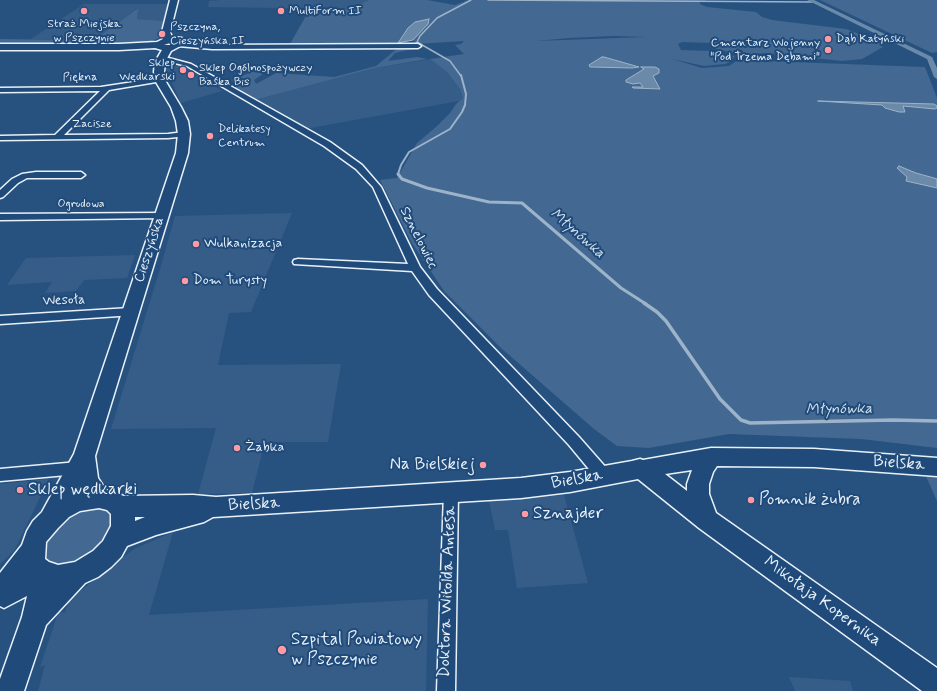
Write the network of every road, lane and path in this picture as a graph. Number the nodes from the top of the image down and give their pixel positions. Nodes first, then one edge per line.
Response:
1 (174, 0) edge
2 (168, 44) junction
3 (180, 45) joint
4 (418, 46) dead end
5 (0, 47) edge
6 (160, 62) junction
7 (160, 80) junction
8 (107, 88) junction
9 (0, 90) edge
10 (184, 134) junction
11 (58, 136) junction
12 (0, 138) edge
13 (81, 175) dead end
14 (0, 195) edge
15 (162, 216) junction
16 (0, 217) edge
17 (298, 262) dead end
18 (415, 268) junction
19 (130, 312) junction
20 (0, 320) edge
21 (711, 457) junction
22 (81, 462) junction
23 (937, 466) edge
24 (640, 468) junction
25 (0, 475) edge
26 (603, 475) junction
27 (451, 493) junction
28 (109, 502) junction
29 (216, 507) junction
30 (50, 520) junction
31 (707, 520) junction
32 (119, 538) junction
33 (32, 550) junction
34 (45, 574) junction
35 (76, 574) junction
36 (0, 592) edge
37 (0, 597) edge
38 (35, 617) junction
39 (937, 685) edge
40 (10, 691) edge
41 (446, 691) edge

1 - 2 main road
2 - 3 main road
2 - 5 main road
2 - 6 main road
3 - 4 street
6 - 7 main road, Cieszyńska
6 - 18 street, Sznelowiec
7 - 8 street, Piękna
7 - 10 main road, Cieszyńska
8 - 9 street, Piękna
8 - 11 street
10 - 11 street, Zacisze
10 - 15 main road, Cieszyńska
11 - 12 street, Zacisze
13 - 14 street
15 - 16 street, Ogrodowa
15 - 19 main road, Cieszyńska
17 - 18 street
18 - 26 street, Sznelowiec
19 - 20 street, Wesoła
19 - 22 main road, Cieszyńska
21 - 23 main road, Bielska
21 - 24 main road, Bielska
21 - 31 main road
22 - 25 street
22 - 28 main road, Cieszyńska
22 - 30 main road, Cieszyńska
24 - 26 main road, Bielska
24 - 31 main road, Mikołaja Kopernika
26 - 27 main road, Bielska
27 - 29 main road, Bielska
27 - 41 street, Doktora Witolda Antesa
28 - 29 main road, Bielska
28 - 30 main road
28 - 32 main road
29 - 32 main road, Bielska
30 - 33 main road
31 - 39 main road, Mikołaja Kopernika
32 - 35 main road
33 - 34 main road
33 - 36 main road
34 - 35 main road
34 - 37 main road
34 - 38 main road
35 - 38 main road
38 - 40 main road

